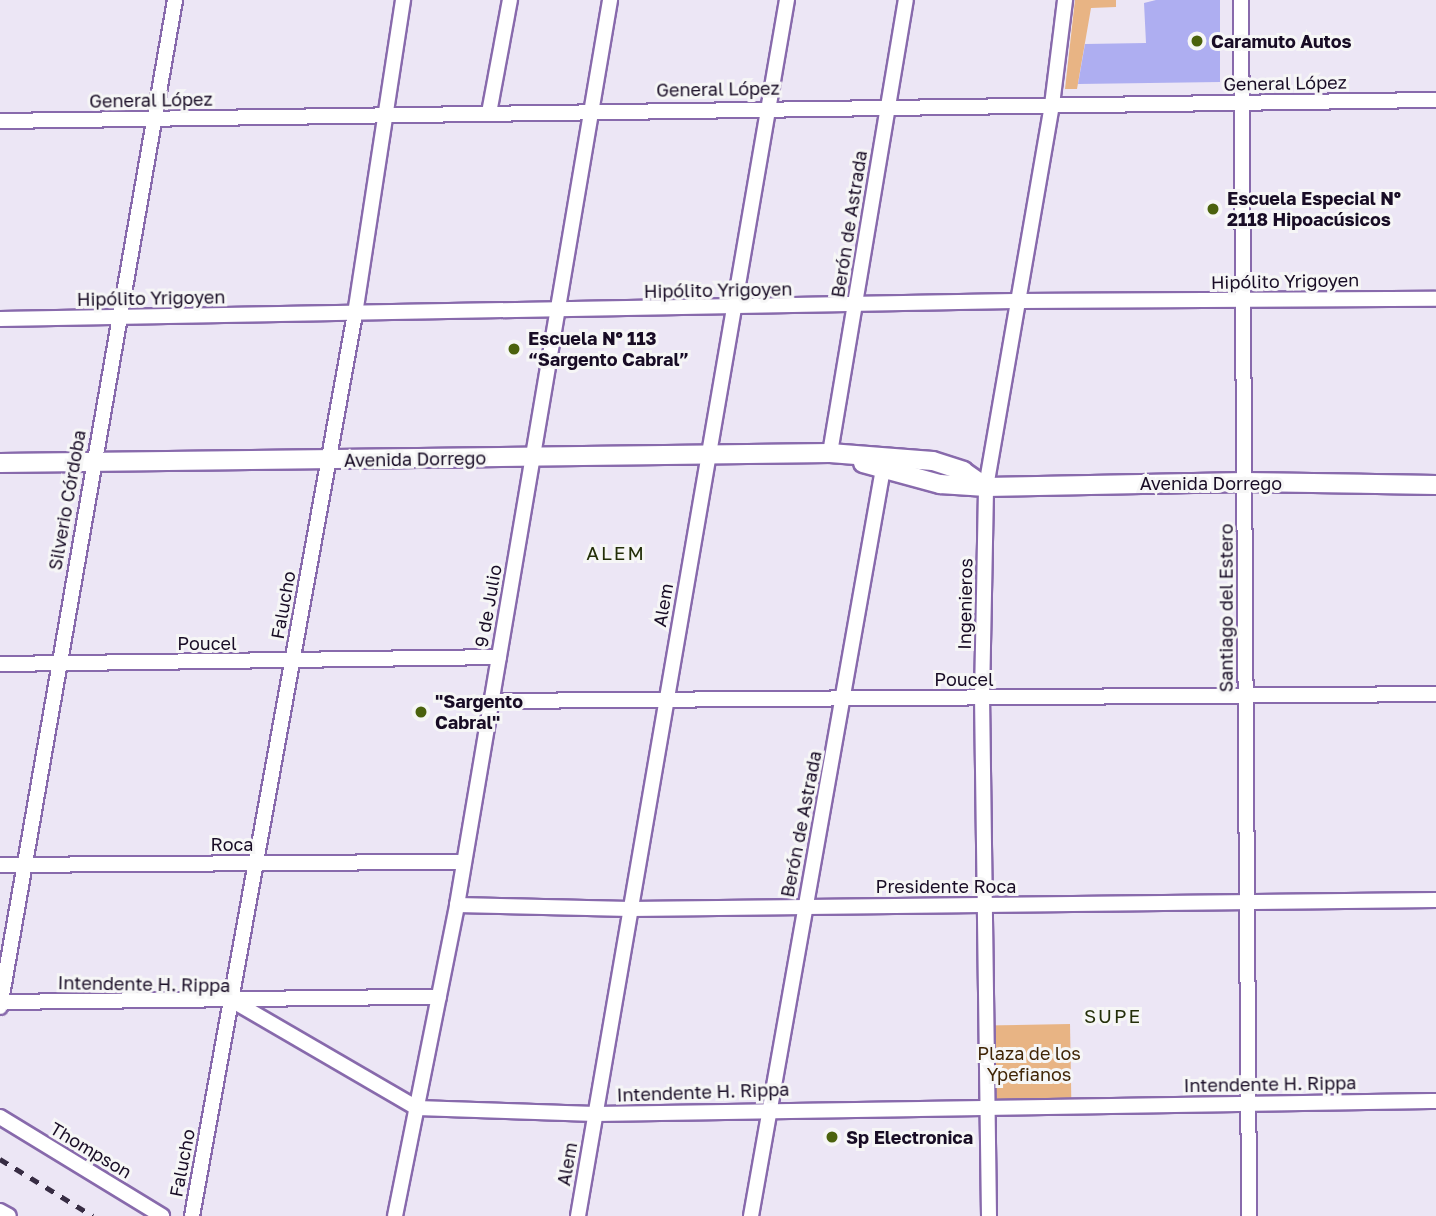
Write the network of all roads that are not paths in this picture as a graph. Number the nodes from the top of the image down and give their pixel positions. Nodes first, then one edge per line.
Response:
1 (175, 0) edge
2 (403, 0) edge
3 (510, 0) edge
4 (610, 0) edge
5 (787, 0) edge
6 (906, 0) edge
7 (1065, 0) edge
8 (1241, 0) edge
9 (1436, 100) edge
10 (1241, 103) junction
11 (1052, 105) junction
12 (768, 107) junction
13 (886, 108) junction
14 (590, 110) junction
15 (489, 113) junction
16 (389, 114) junction
17 (152, 120) junction
18 (0, 121) edge
19 (1436, 299) edge
20 (1018, 301) junction
21 (1244, 301) junction
22 (856, 307) junction
23 (736, 309) junction
24 (559, 311) junction
25 (355, 314) junction
26 (120, 317) junction
27 (0, 319) edge
28 (830, 453) junction
29 (709, 455) junction
30 (533, 457) junction
31 (913, 459) junction
32 (328, 460) junction
33 (93, 461) junction
34 (0, 463) edge
35 (883, 469) junction
36 (1245, 482) junction
37 (1436, 485) edge
38 (986, 487) junction
39 (499, 657) junction
40 (293, 662) junction
41 (60, 663) junction
42 (0, 664) edge
43 (1436, 694) edge
44 (844, 697) junction
45 (982, 698) junction
46 (1246, 698) junction
47 (667, 699) junction
48 (491, 701) junction
49 (464, 862) junction
50 (257, 863) junction
51 (0, 865) edge
52 (24, 865) junction
53 (1436, 900) edge
54 (1248, 901) junction
55 (457, 905) junction
56 (985, 905) junction
57 (805, 906) junction
58 (630, 909) junction
59 (439, 997) junction
60 (233, 1001) junction
61 (0, 1004) edge
62 (1436, 1101) edge
63 (1248, 1104) junction
64 (986, 1105) junction
65 (417, 1108) junction
66 (770, 1109) junction
67 (595, 1114) junction
68 (0, 1117) edge
69 (0, 1210) edge
70 (9, 1216) edge
71 (162, 1216) edge
72 (192, 1216) edge
73 (395, 1216) edge
74 (578, 1216) edge
75 (751, 1216) edge
76 (989, 1216) edge
77 (1249, 1216) edge

1 - 17 street, Silverio Córdoba
2 - 16 street, Falucho
3 - 15 street
4 - 14 street, 9 de Julio
5 - 12 street, Alem
6 - 13 street, Berón de Astrada
7 - 11 street, Ingenieros
8 - 10 street, Santiago del Estero
9 - 10 street, General López
10 - 11 street, General López
10 - 21 street, Santiago del Estero
11 - 13 street, General López
11 - 20 street, Ingenieros
12 - 13 street, General López
12 - 14 street, General López
12 - 23 street, Alem
13 - 22 street, Berón de Astrada
14 - 15 street, General López
14 - 24 street, 9 de Julio
15 - 16 street, General López
16 - 17 street, General López
16 - 25 street, Falucho
17 - 18 street, General López
17 - 26 street, Silverio Córdoba
19 - 21 street, Hipólito Yrigoyen
20 - 21 street, Hipólito Yrigoyen
20 - 22 street, Hipólito Yrigoyen
20 - 38 street, Ingenieros
21 - 36 street, Santiago del Estero
22 - 23 street, Hipólito Yrigoyen
22 - 28 street, Berón de Astrada
23 - 24 street, Hipólito Yrigoyen
23 - 29 street, Alem
24 - 25 street, Hipólito Yrigoyen
24 - 30 street, 9 de Julio
25 - 26 street, Hipólito Yrigoyen
25 - 32 street, Falucho
26 - 27 street, Hipólito Yrigoyen
26 - 33 street, Silverio Córdoba
28 - 29 main road, Avenida Dorrego
28 - 31 main road, Avenida Dorrego
28 - 35 main road, Avenida Dorrego
29 - 30 main road, Avenida Dorrego
29 - 47 street, Alem
30 - 32 main road, Avenida Dorrego
30 - 39 street, 9 de Julio
31 - 35 street
31 - 38 main road, Avenida Dorrego
32 - 33 main road, Avenida Dorrego
32 - 40 street, Falucho
33 - 34 main road, Avenida Dorrego
33 - 41 street, Silverio Córdoba
35 - 38 main road, Avenida Dorrego
35 - 44 street, Berón de Astrada
36 - 37 main road, Avenida Dorrego
36 - 38 main road, Avenida Dorrego
36 - 46 street, Santiago del Estero
38 - 45 street, Ingenieros
39 - 40 street, Poucel
39 - 48 street, 9 de Julio
40 - 41 street, Poucel
40 - 50 street, Falucho
41 - 42 street, Poucel
41 - 52 street, Silverio Córdoba
43 - 46 street, Poucel
44 - 45 street, Poucel
44 - 47 street, Poucel
44 - 57 street, Berón de Astrada
45 - 46 street, Poucel
45 - 56 street, Ingenieros
46 - 54 street, Santiago del Estero
47 - 48 street, Poucel
47 - 58 street, Alem
48 - 49 street, 9 de Julio
49 - 50 street, Roca
49 - 55 street, 9 de Julio
50 - 52 street, Roca
50 - 60 street, Falucho
51 - 52 street, Roca
52 - 61 street, Silverio Córdoba
53 - 54 street, Presidente Roca
54 - 56 street, Presidente Roca
54 - 63 street, Santiago del Estero
55 - 58 street, Presidente Roca
55 - 59 street, 9 de Julio
56 - 57 street, Presidente Roca
56 - 64 street, Ingenieros
57 - 58 street, Presidente Roca
57 - 66 street, Berón de Astrada
58 - 67 street, Alem
59 - 60 street
59 - 65 street, 9 de Julio
60 - 61 street, Intendente H. Rippa
60 - 65 street, Intendente H. Rippa
60 - 72 street, Falucho
62 - 63 street, Intendente H. Rippa
63 - 64 street, Intendente H. Rippa
63 - 77 street, Santiago del Estero
64 - 66 street, Intendente H. Rippa
64 - 76 street, Ingenieros
65 - 67 street, Intendente H. Rippa
65 - 73 street, 9 de Julio
66 - 67 street, Intendente H. Rippa
66 - 75 street, Berón de Astrada
67 - 74 street, Alem
68 - 71 street, Thompson
69 - 70 street

